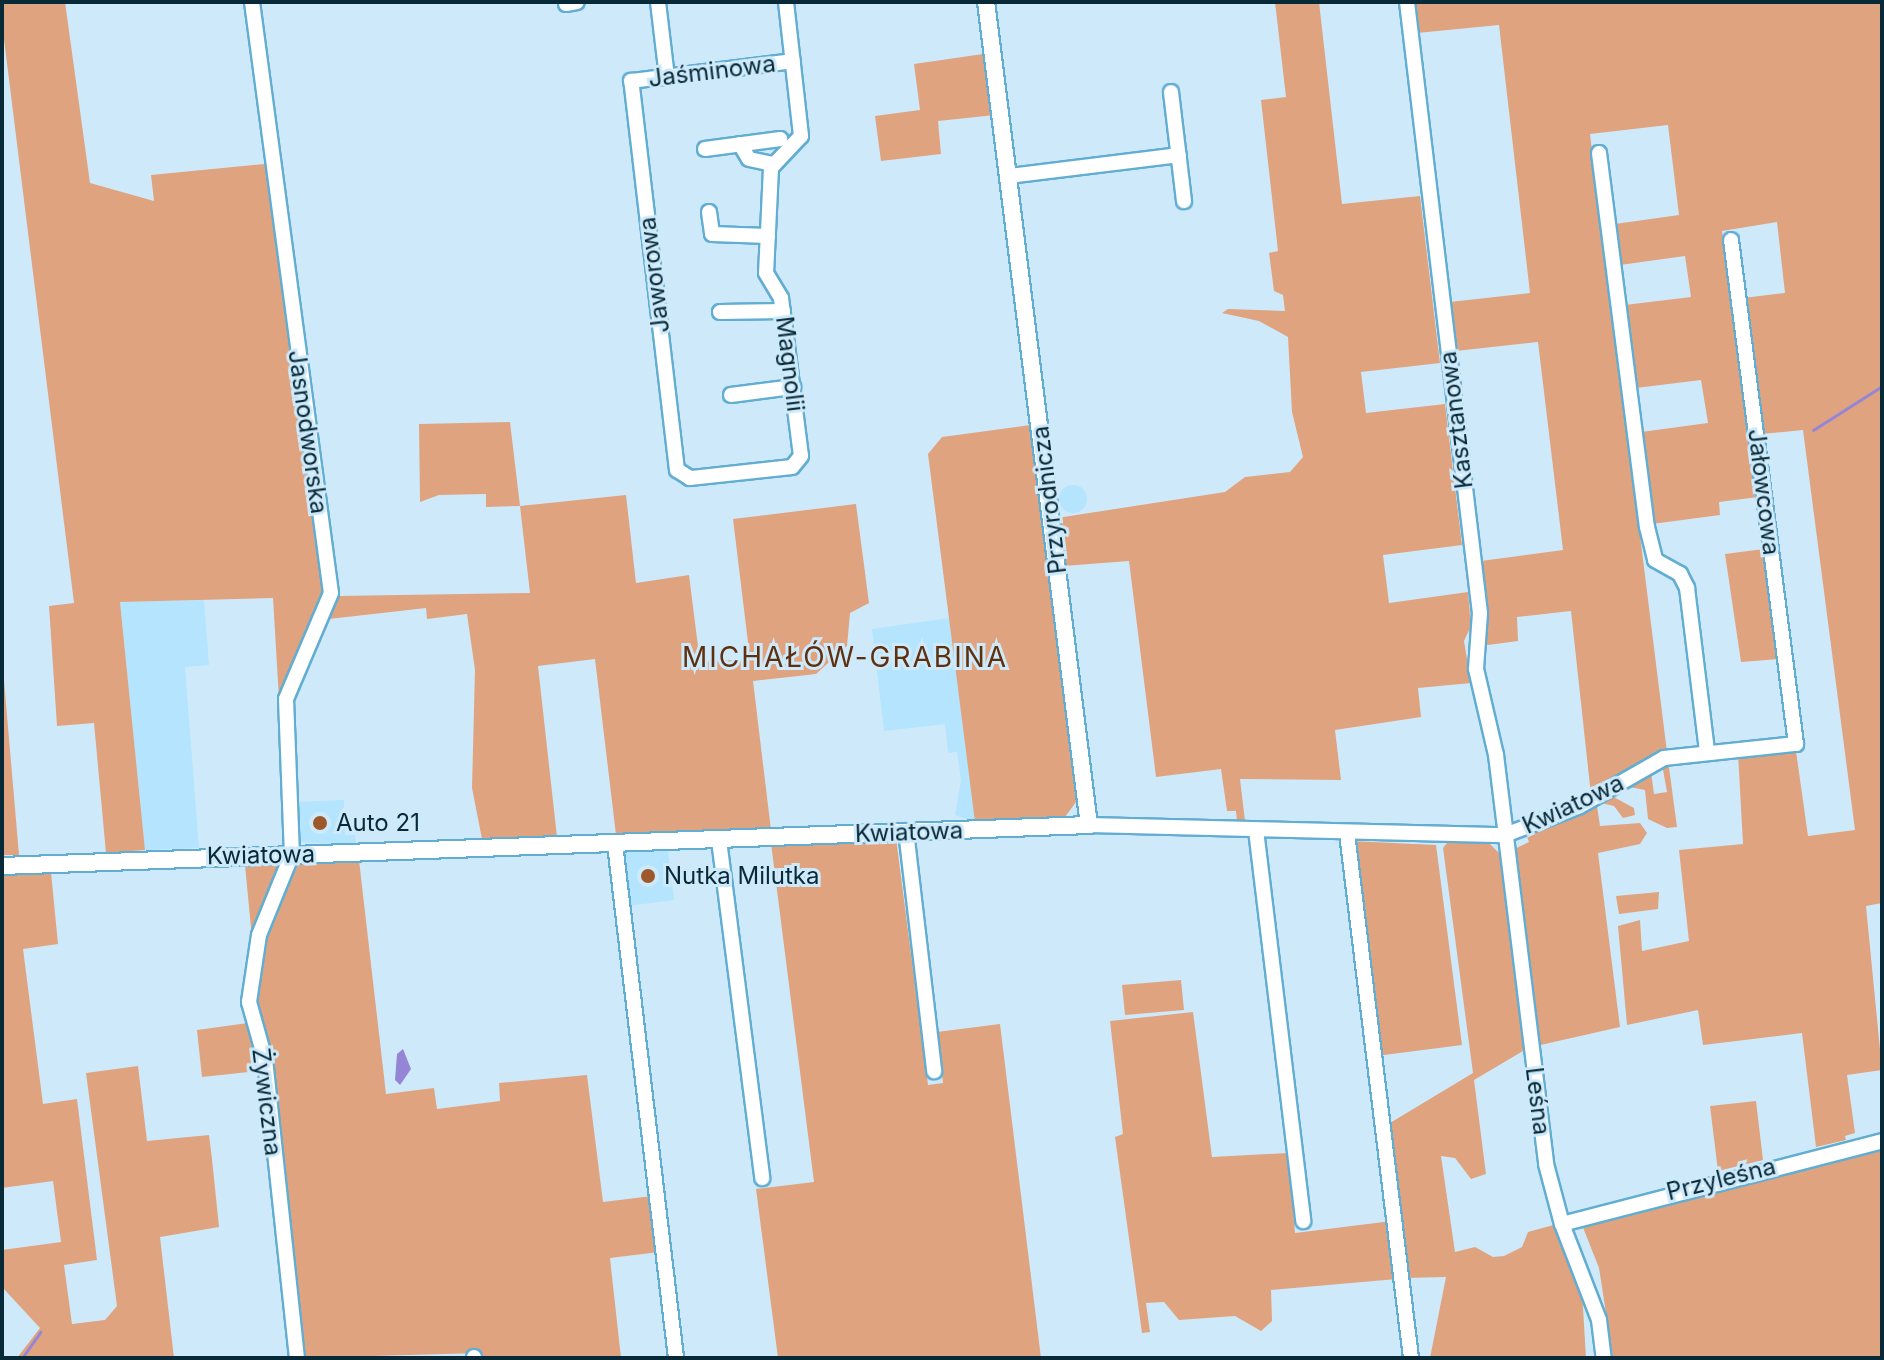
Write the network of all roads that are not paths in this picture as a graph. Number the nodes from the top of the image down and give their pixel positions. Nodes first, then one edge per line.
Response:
1 (252, 2) edge
2 (658, 2) edge
3 (786, 2) edge
4 (986, 2) edge
5 (1407, 2) edge
6 (793, 61) junction
7 (667, 77) junction
8 (631, 81) joint
9 (1171, 92) dead end
10 (780, 139) dead end
11 (740, 144) junction
12 (705, 149) dead end
13 (1599, 153) dead end
14 (1179, 155) junction
15 (773, 164) junction
16 (1009, 176) junction
17 (1184, 201) dead end
18 (709, 212) dead end
19 (768, 236) junction
20 (1731, 240) dead end
21 (783, 311) junction
22 (720, 312) dead end
23 (793, 387) junction
24 (731, 395) dead end
25 (677, 470) joint
26 (1796, 744) joint
27 (1707, 751) junction
28 (1089, 825) junction
29 (1256, 830) junction
30 (906, 831) junction
31 (1347, 833) junction
32 (1505, 835) junction
33 (719, 840) junction
34 (615, 844) junction
35 (292, 854) junction
36 (2, 866) edge
37 (934, 1071) dead end
38 (1882, 1141) edge
39 (762, 1178) dead end
40 (1303, 1221) dead end
41 (1562, 1224) junction
42 (297, 1358) edge
43 (676, 1358) edge
44 (1411, 1358) edge
45 (1604, 1358) edge

1 - 35 street, Jasnodworska
2 - 7 street
3 - 6 street
4 - 16 street, Przyrodnicza
5 - 32 street, Kasztanowa
6 - 7 street, Jaśminowa
6 - 15 street
7 - 8 street, Jaśminowa
8 - 25 street, Jaworowa
9 - 14 street
10 - 11 street
11 - 12 street
11 - 15 street
13 - 27 street
14 - 16 street
14 - 17 street
15 - 19 street, Magnolii
16 - 28 street, Przyrodnicza
18 - 19 street
19 - 21 street, Magnolii
20 - 26 street, Jałowcowa
21 - 22 street
21 - 23 street, Magnolii
23 - 24 street
23 - 25 street, Magnolii
26 - 27 street, Kwiatowa
27 - 32 street, Kwiatowa
28 - 29 street, Kwiatowa
28 - 30 street, Kwiatowa
29 - 31 street, Kwiatowa
29 - 40 street
30 - 33 street, Kwiatowa
30 - 37 street
31 - 32 street, Kwiatowa
31 - 44 street
32 - 41 street, Leśna
33 - 34 street, Kwiatowa
33 - 39 street
34 - 35 street, Kwiatowa
34 - 43 street
35 - 36 street, Kwiatowa
35 - 42 street, Żywiczna
38 - 41 street, Przyleśna
41 - 45 street, Leśna

